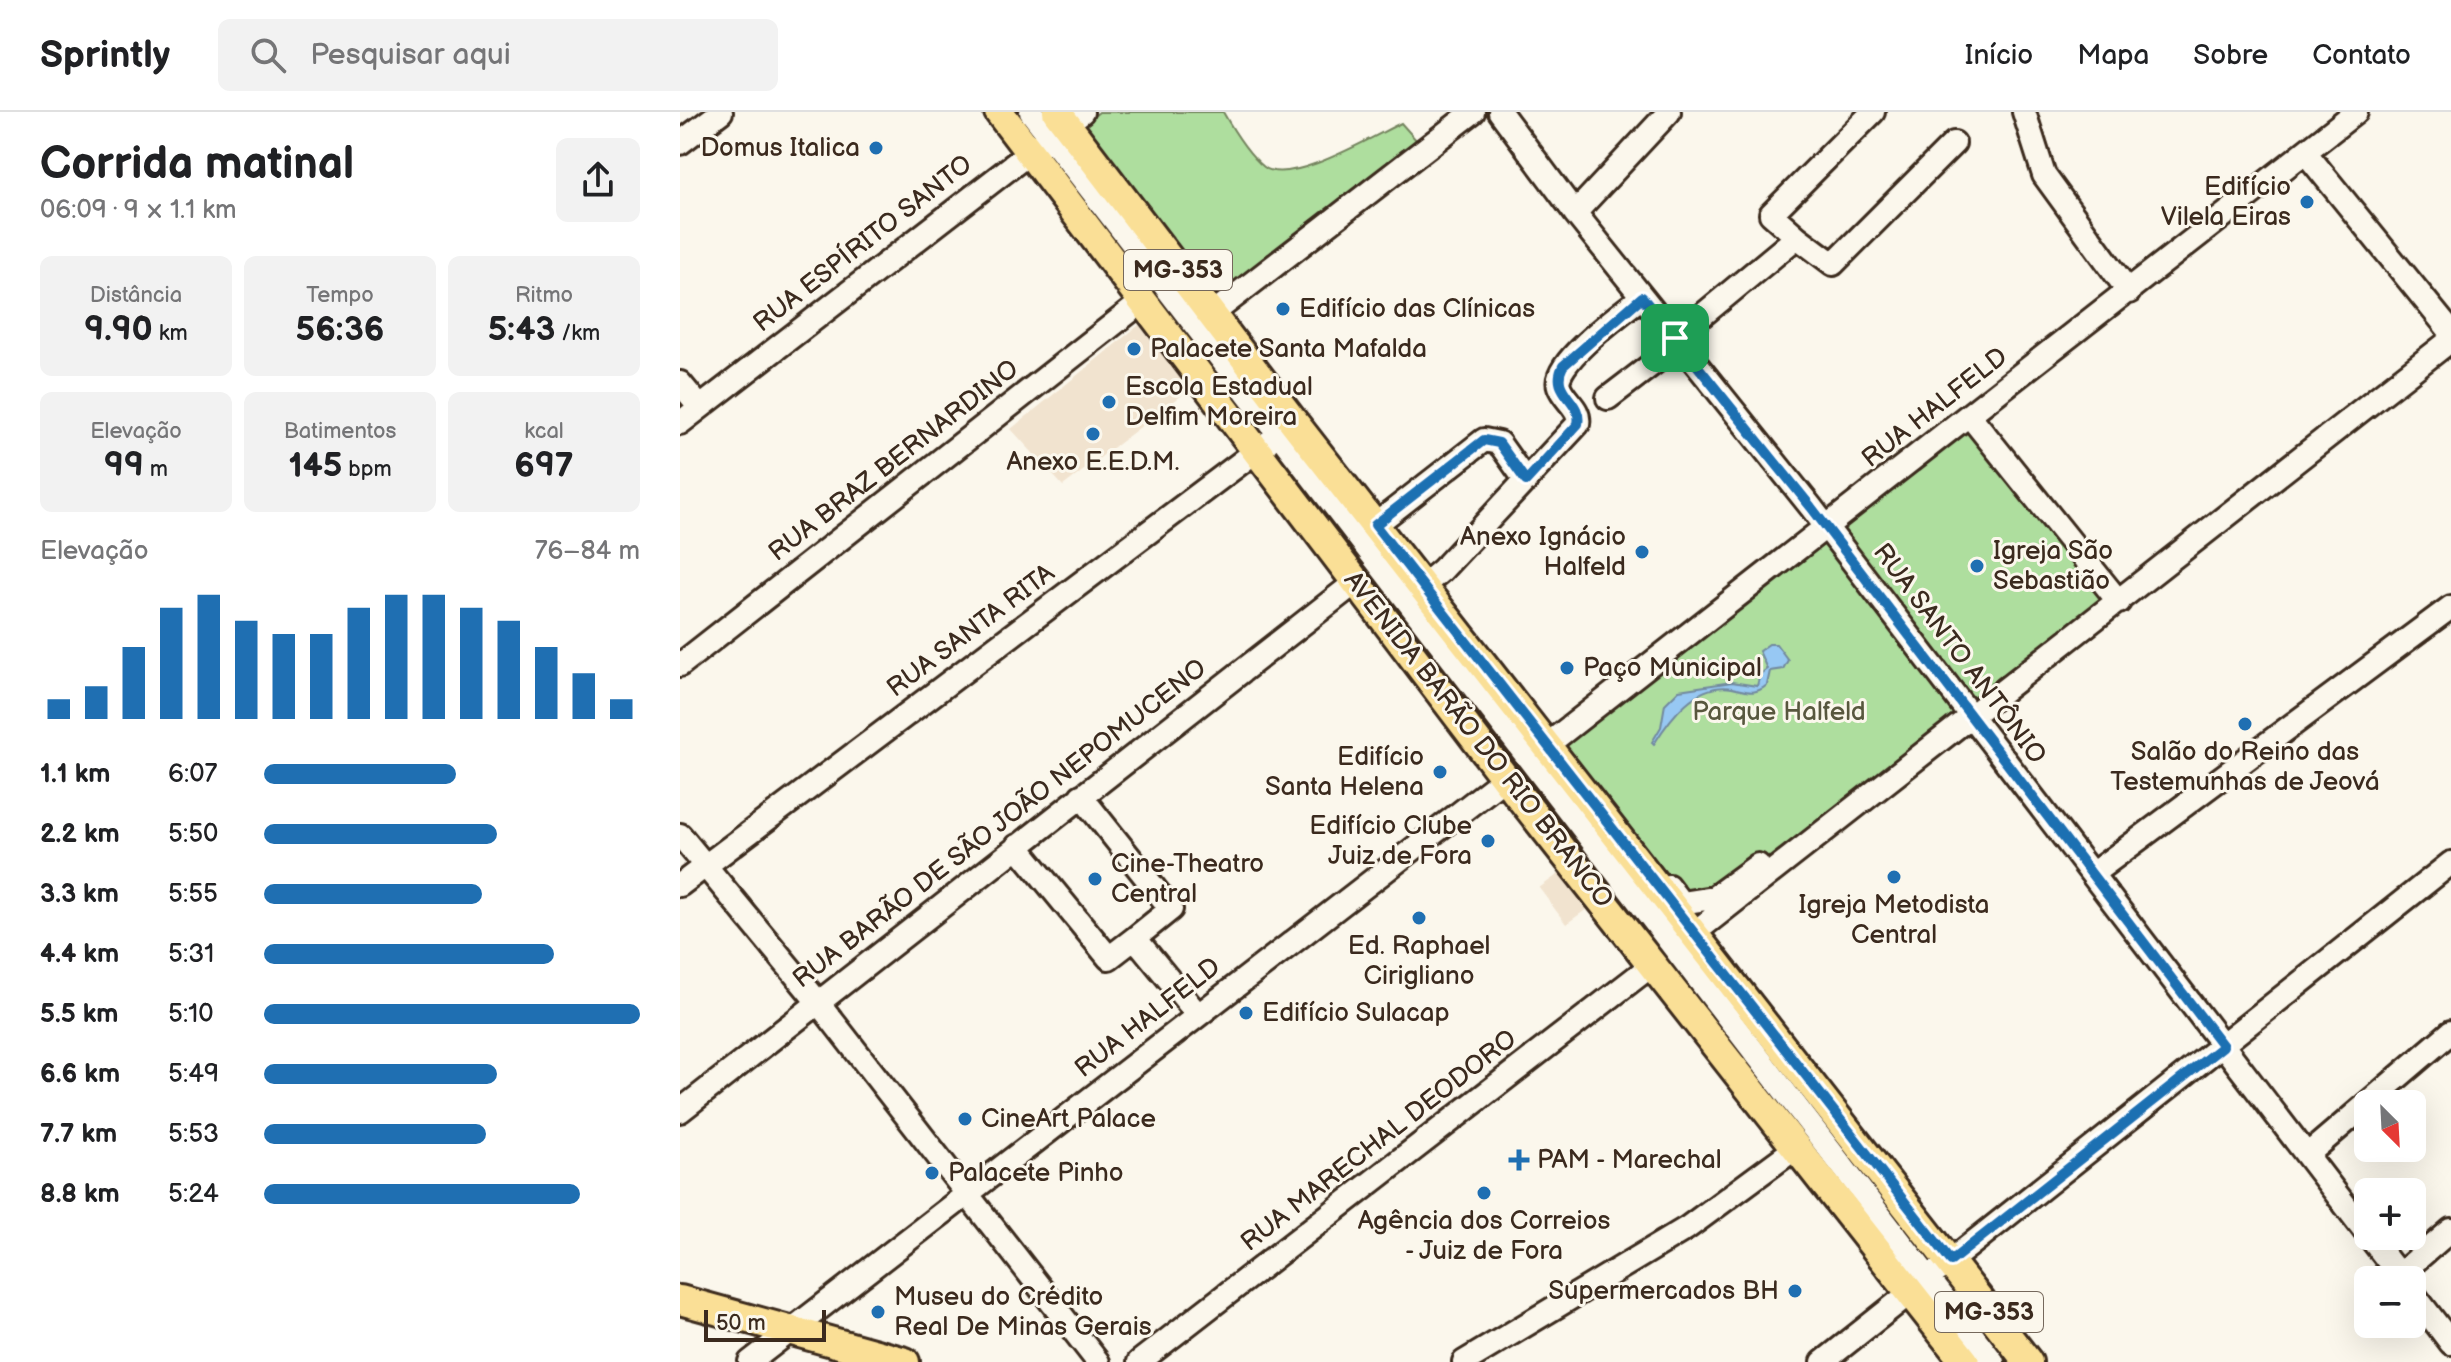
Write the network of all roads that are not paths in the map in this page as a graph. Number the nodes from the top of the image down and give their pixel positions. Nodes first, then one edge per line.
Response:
1 (721, 112) edge
2 (999, 112) edge
3 (1031, 112) edge
4 (1473, 112) edge
5 (1500, 112) edge
6 (1669, 112) edge
7 (1873, 112) edge
8 (2024, 112) edge
9 (2356, 112) edge
10 (1056, 127) edge
11 (680, 143) edge
12 (1954, 143) dead end
13 (2305, 152) junction
14 (1575, 213) junction
15 (1797, 237) junction
16 (2129, 292) junction
17 (1642, 297) junction
18 (1143, 301) junction
19 (1212, 314) junction
20 (2451, 332) edge
21 (1678, 340) junction
22 (2451, 340) edge
23 (680, 383) edge
24 (1608, 398) dead end
25 (700, 407) junction
26 (1970, 416) junction
27 (680, 423) edge
28 (1275, 434) junction
29 (1526, 481) junction
30 (1375, 525) junction
31 (1827, 528) junction
32 (1356, 582) junction
33 (1423, 586) junction
34 (2119, 602) junction
35 (2451, 607) edge
36 (680, 665) edge
37 (1972, 717) junction
38 (1547, 745) junction
39 (1505, 778) junction
40 (1081, 796) junction
41 (680, 835) edge
42 (1812, 842) junction
43 (1017, 846) junction
44 (2451, 863) edge
45 (705, 866) junction
46 (2092, 874) junction
47 (1655, 883) junction
48 (680, 885) edge
49 (1694, 933) junction
50 (1135, 938) junction
51 (1652, 965) junction
52 (817, 1001) junction
53 (1198, 1015) junction
54 (2451, 1032) edge
55 (2223, 1046) junction
56 (680, 1111) edge
57 (1797, 1147) junction
58 (2307, 1155) junction
59 (967, 1194) junction
60 (2354, 1217) edge
61 (2451, 1230) edge
62 (2380, 1250) edge
63 (2392, 1266) edge
64 (2419, 1266) edge
65 (1930, 1277) junction
66 (680, 1300) edge
67 (2426, 1310) edge
68 (790, 1330) junction
69 (2451, 1343) edge
70 (750, 1362) edge
71 (905, 1362) edge
72 (1098, 1362) edge
73 (1139, 1362) edge
74 (1464, 1362) edge
75 (1823, 1362) edge
76 (1965, 1362) edge
77 (1993, 1362) edge
78 (2028, 1362) edge

1 - 11 street
2 - 10 main road, AVENIDA BARÃO DO RIO BRANCO
3 - 10 street, AVENIDA BARÃO DO RIO BRANCO
4 - 19 street
5 - 14 street, RUA SANTO ANTÔNIO
6 - 14 street
7 - 15 street
8 - 16 street
9 - 13 street, RUA HALFELD
10 - 18 main road, AVENIDA BARÃO DO RIO BRANCO
10 - 19 main road, AVENIDA BARÃO DO RIO BRANCO / MG-353
10 - 25 street, RUA ESPÍRITO SANTO
10 - 28 street, AVENIDA BARÃO DO RIO BRANCO
12 - 15 street
13 - 16 street, RUA HALFELD
13 - 20 street
14 - 17 street, RUA SANTO ANTÔNIO
15 - 21 street
16 - 26 street, RUA HALFELD
17 - 21 street, RUA SANTO ANTÔNIO
17 - 29 street
18 - 28 main road, AVENIDA BARÃO DO RIO BRANCO
18 - 36 street, RUA BRAZ BERNARDINO
19 - 28 main road, AVENIDA BARÃO DO RIO BRANCO / MG-353
21 - 24 street
21 - 31 street, RUA SANTO ANTÔNIO
22 - 34 street
23 - 25 street
25 - 27 street, RUA ESPÍRITO SANTO
26 - 31 street, RUA HALFELD
26 - 34 street
28 - 30 main road, AVENIDA BARÃO DO RIO BRANCO / MG-353
28 - 32 main road, AVENIDA BARÃO DO RIO BRANCO
28 - 45 street, RUA SANTA RITA
28 - 65 street, AVENIDA BARÃO DO RIO BRANCO
29 - 30 street
29 - 33 street
30 - 33 main road, AVENIDA BARÃO DO RIO BRANCO / MG-353
31 - 37 street, RUA SANTO ANTÔNIO
31 - 38 street, RUA HALFELD
32 - 39 main road, AVENIDA BARÃO DO RIO BRANCO
32 - 40 street, RUA BARÃO DE SÃO JOÃO NEPOMUCENO
33 - 38 main road, AVENIDA BARÃO DO RIO BRANCO / MG-353
34 - 37 street
35 - 46 street
37 - 42 street
37 - 46 street, RUA SANTO ANTÔNIO
38 - 47 main road, AVENIDA BARÃO DO RIO BRANCO / MG-353
39 - 51 main road, AVENIDA BARÃO DO RIO BRANCO
39 - 53 street, RUA HALFELD
40 - 43 street, RUA BARÃO DE SÃO JOÃO NEPOMUCENO
40 - 50 street
41 - 45 street
42 - 47 street
42 - 49 street
43 - 50 street
43 - 52 street, RUA BARÃO DE SÃO JOÃO NEPOMUCENO
44 - 55 street
45 - 48 street, RUA SANTA RITA
45 - 52 street
46 - 55 street, RUA SANTO ANTÔNIO
47 - 49 main road, AVENIDA BARÃO DO RIO BRANCO / MG-353
49 - 65 main road, AVENIDA BARÃO DO RIO BRANCO / MG-353
50 - 53 street
51 - 57 main road, AVENIDA BARÃO DO RIO BRANCO
51 - 73 street, RUA MARECHAL DEODORO
52 - 56 street, RUA BARÃO DE SÃO JOÃO NEPOMUCENO
52 - 59 street
53 - 59 street, RUA HALFELD
54 - 58 street
55 - 58 street, RUA SANTO ANTÔNIO
55 - 65 street
57 - 65 main road, AVENIDA BARÃO DO RIO BRANCO
57 - 74 street
58 - 60 street, RUA SANTO ANTÔNIO
59 - 68 street, RUA HALFELD
59 - 72 street
61 - 64 street
62 - 63 street, RUA SANTO ANTÔNIO
65 - 75 street
65 - 76 main road, AVENIDA BARÃO DO RIO BRANCO
65 - 77 street, AVENIDA BARÃO DO RIO BRANCO
65 - 78 main road, AVENIDA BARÃO DO RIO BRANCO / MG-353
66 - 68 main road
67 - 69 street, RUA SANTO ANTÔNIO
68 - 70 street, RUA HALFELD
68 - 71 main road

